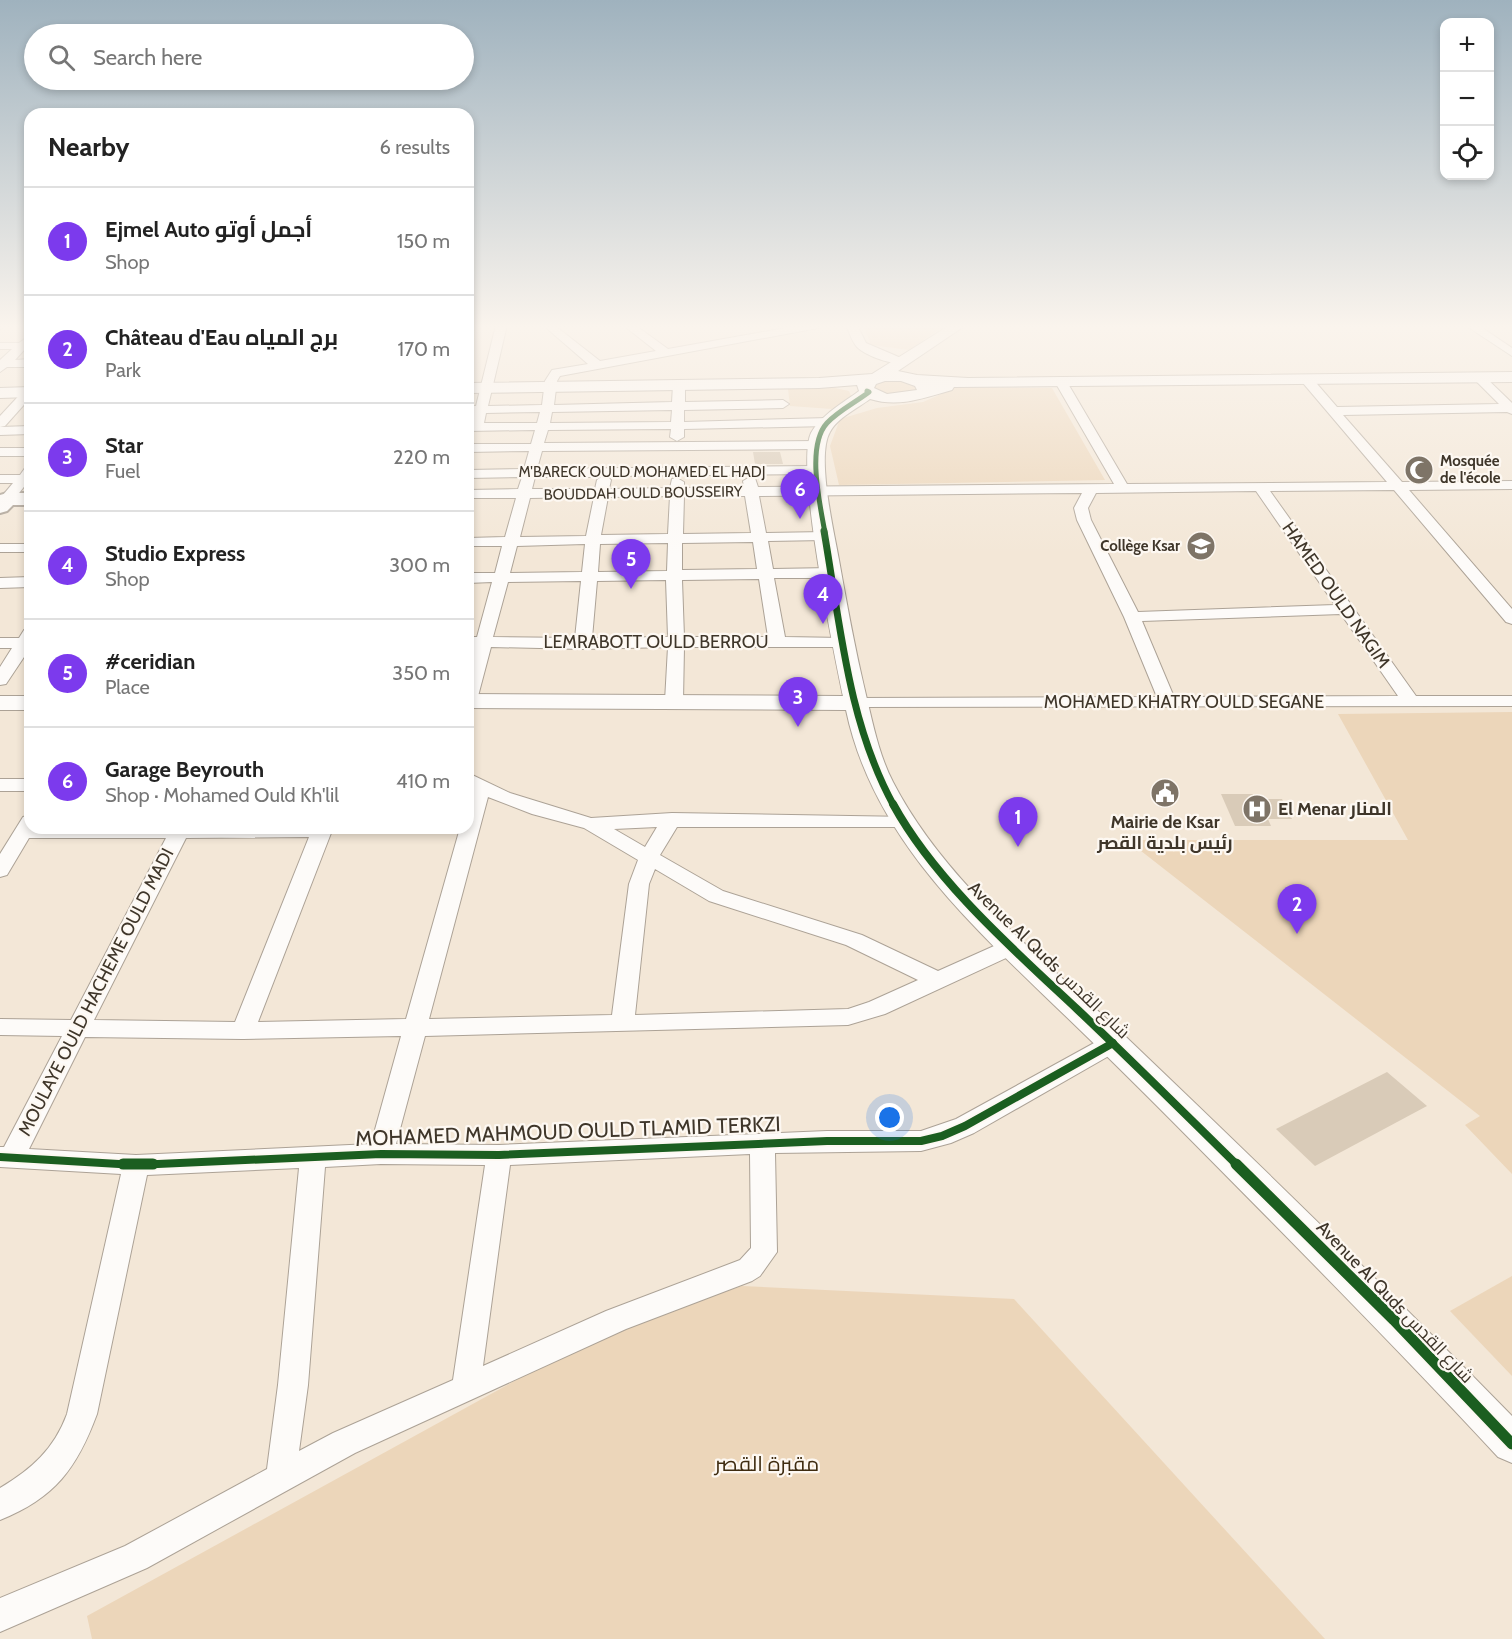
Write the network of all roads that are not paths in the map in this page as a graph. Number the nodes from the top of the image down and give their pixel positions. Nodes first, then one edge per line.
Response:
1 (19, 401) edge
2 (549, 401) edge
3 (612, 401) edge
4 (678, 401) edge
5 (737, 401) edge
6 (853, 401) edge
7 (890, 401) edge
8 (1072, 401) edge
9 (1326, 401) edge
10 (783, 404) joint
11 (738, 405) junction
12 (678, 406) junction
13 (611, 408) junction
14 (547, 409) junction
15 (1511, 409) edge
16 (474, 410) edge
17 (1334, 411) junction
18 (24, 415) edge
19 (2, 417) edge
20 (834, 418) junction
21 (787, 424) junction
22 (610, 425) junction
23 (678, 425) junction
24 (542, 426) junction
25 (741, 426) junction
26 (474, 427) edge
27 (0, 430) edge
28 (24, 430) edge
29 (744, 444) junction
30 (676, 445) junction
31 (790, 445) junction
32 (816, 445) junction
33 (608, 446) junction
34 (474, 447) edge
35 (537, 447) junction
36 (0, 452) edge
37 (24, 452) edge
38 (817, 470) junction
39 (795, 471) junction
40 (605, 472) junction
41 (749, 472) junction
42 (529, 473) junction
43 (678, 473) junction
44 (474, 474) edge
45 (0, 479) edge
46 (24, 482) edge
47 (24, 485) edge
48 (1512, 485) edge
49 (1261, 488) junction
50 (1399, 488) junction
51 (1091, 490) junction
52 (1124, 490) junction
53 (677, 492) junction
54 (752, 492) junction
55 (808, 492) junction
56 (603, 493) junction
57 (523, 494) junction
58 (474, 495) edge
59 (2, 502) edge
60 (825, 536) junction
61 (760, 538) junction
62 (677, 539) junction
63 (593, 540) junction
64 (510, 541) junction
65 (474, 542) edge
66 (0, 548) edge
67 (24, 548) edge
68 (832, 573) junction
69 (767, 574) junction
70 (674, 576) junction
71 (501, 577) junction
72 (589, 577) junction
73 (474, 578) edge
74 (24, 582) edge
75 (0, 583) edge
76 (1347, 609) junction
77 (1132, 617) junction
78 (1512, 619) edge
79 (24, 640) edge
80 (777, 641) junction
81 (0, 643) edge
82 (476, 643) edge
83 (676, 643) junction
84 (843, 643) junction
85 (583, 644) junction
86 (24, 645) edge
87 (0, 680) edge
88 (474, 700) edge
89 (674, 701) junction
90 (1167, 701) junction
91 (1512, 701) edge
92 (1411, 702) junction
93 (0, 703) edge
94 (24, 703) edge
95 (856, 703) junction
96 (474, 782) edge
97 (0, 785) edge
98 (24, 785) edge
99 (672, 819) junction
100 (902, 821) junction
101 (591, 824) junction
102 (24, 831) edge
103 (178, 834) edge
104 (320, 834) edge
105 (462, 834) edge
106 (650, 857) junction
107 (0, 870) edge
108 (1011, 947) junction
109 (937, 980) junction
110 (623, 1022) junction
111 (0, 1027) edge
112 (416, 1027) junction
113 (77, 1028) junction
114 (243, 1031) junction
115 (1113, 1043) junction
116 (762, 1145) junction
117 (381, 1154) junction
118 (499, 1155) junction
119 (6, 1157) edge
120 (313, 1157) junction
121 (136, 1166) junction
122 (466, 1387) junction
123 (1512, 1444) edge
124 (281, 1476) junction
125 (0, 1505) edge
126 (0, 1615) edge

1 - 19 street
2 - 14 street
3 - 13 street
4 - 12 street
5 - 11 street
6 - 20 street, Avenue Al Quds شارع القدس
7 - 20 street
8 - 52 street
9 - 17 street
10 - 11 street
10 - 21 street
11 - 12 street
11 - 25 street
12 - 13 street
12 - 23 street
13 - 14 street
13 - 22 street
14 - 16 street
14 - 24 street
15 - 17 street
17 - 50 street
18 - 19 street
20 - 21 street
20 - 32 street, Avenue Al Quds شارع القدس
21 - 25 street
21 - 31 street
22 - 23 street
22 - 24 street
22 - 33 street
23 - 25 street
23 - 30 street
24 - 26 street
24 - 35 street
25 - 29 street
27 - 28 street
29 - 30 street
29 - 31 street
29 - 41 street
30 - 33 street
30 - 43 street
31 - 32 street
31 - 39 street
32 - 38 street, Avenue Al Quds شارع القدس
33 - 35 street
33 - 40 street
34 - 35 street
35 - 42 street
36 - 37 street
38 - 39 street, M'BARECK OULD MOHAMED EL HADJ
38 - 55 street, Avenue Al Quds شارع القدس
39 - 41 street, M'BARECK OULD MOHAMED EL HADJ
39 - 55 street
40 - 42 street, M'BARECK OULD MOHAMED EL HADJ
40 - 43 street, M'BARECK OULD MOHAMED EL HADJ
40 - 56 street
41 - 43 street, M'BARECK OULD MOHAMED EL HADJ
41 - 54 street
42 - 44 street, M'BARECK OULD MOHAMED EL HADJ
42 - 57 street
43 - 53 street
45 - 46 street
47 - 59 main road
48 - 50 street, BOUDDAH OULD BOUSSEIRY
49 - 50 street, BOUDDAH OULD BOUSSEIRY
49 - 52 street, BOUDDAH OULD BOUSSEIRY
49 - 76 street, HAMED OULD NAGIM
50 - 78 street
51 - 52 street, BOUDDAH OULD BOUSSEIRY
51 - 55 street, BOUDDAH OULD BOUSSEIRY
51 - 77 street
53 - 54 street, BOUDDAH OULD BOUSSEIRY
53 - 56 street, BOUDDAH OULD BOUSSEIRY
53 - 62 street
54 - 55 street, BOUDDAH OULD BOUSSEIRY
54 - 61 street
55 - 60 street, Avenue Al Quds شارع القدس
56 - 57 street, BOUDDAH OULD BOUSSEIRY
56 - 63 street
57 - 58 street, BOUDDAH OULD BOUSSEIRY
57 - 64 street
60 - 61 street
60 - 68 street, Avenue Al Quds شارع القدس
61 - 62 street
61 - 69 street
62 - 63 street
62 - 70 street
63 - 64 street
63 - 72 street
64 - 65 street
64 - 71 street
66 - 67 street
68 - 69 street
68 - 84 street, Avenue Al Quds شارع القدس
69 - 70 street
69 - 80 street
70 - 72 street
70 - 83 street
71 - 72 street
71 - 73 street
71 - 82 street
72 - 85 street
74 - 75 street
76 - 77 street
76 - 92 street, HAMED OULD NAGIM
77 - 90 street
79 - 81 street
80 - 83 street, LEMRABOTT OULD BERROU
80 - 84 street, LEMRABOTT OULD BERROU
82 - 85 street, LEMRABOTT OULD BERROU
83 - 85 street, LEMRABOTT OULD BERROU
83 - 89 street
84 - 95 street, Avenue Al Quds شارع القدس
86 - 87 street
88 - 89 street
89 - 95 street
90 - 92 street, MOHAMED KHATRY OULD SEGANE
90 - 95 street, MOHAMED KHATRY OULD SEGANE
91 - 92 street, MOHAMED KHATRY OULD SEGANE
93 - 94 street
95 - 100 street, Avenue Al Quds شارع القدس
96 - 101 street
97 - 98 street
99 - 100 street
99 - 101 street
99 - 106 street
100 - 108 street, Avenue Al Quds شارع القدس
101 - 106 street
102 - 107 street
103 - 113 street, MOULAYE OULD HACHEME OULD MADI
104 - 114 street
105 - 112 street
106 - 109 street
106 - 110 street
108 - 109 street
108 - 115 street, Avenue Al Quds شارع القدس
109 - 110 street
110 - 112 street
111 - 113 street
112 - 114 street
112 - 117 street
113 - 114 street
113 - 119 street, MOULAYE OULD HACHEME OULD MADI
115 - 116 street, MOHAMED MAHMOUD OULD TLAMID TERKZI
115 - 123 street, Avenue Al Quds شارع القدس
116 - 118 street, MOHAMED MAHMOUD OULD TLAMID TERKZI
116 - 122 street
117 - 118 street, MOHAMED MAHMOUD OULD TLAMID TERKZI
117 - 120 street, MOHAMED MAHMOUD OULD TLAMID TERKZI
118 - 122 street
119 - 121 street, MOHAMED MAHMOUD OULD TLAMID TERKZI
120 - 121 street, MOHAMED MAHMOUD OULD TLAMID TERKZI
120 - 124 street
121 - 125 street
122 - 124 street
124 - 126 street

